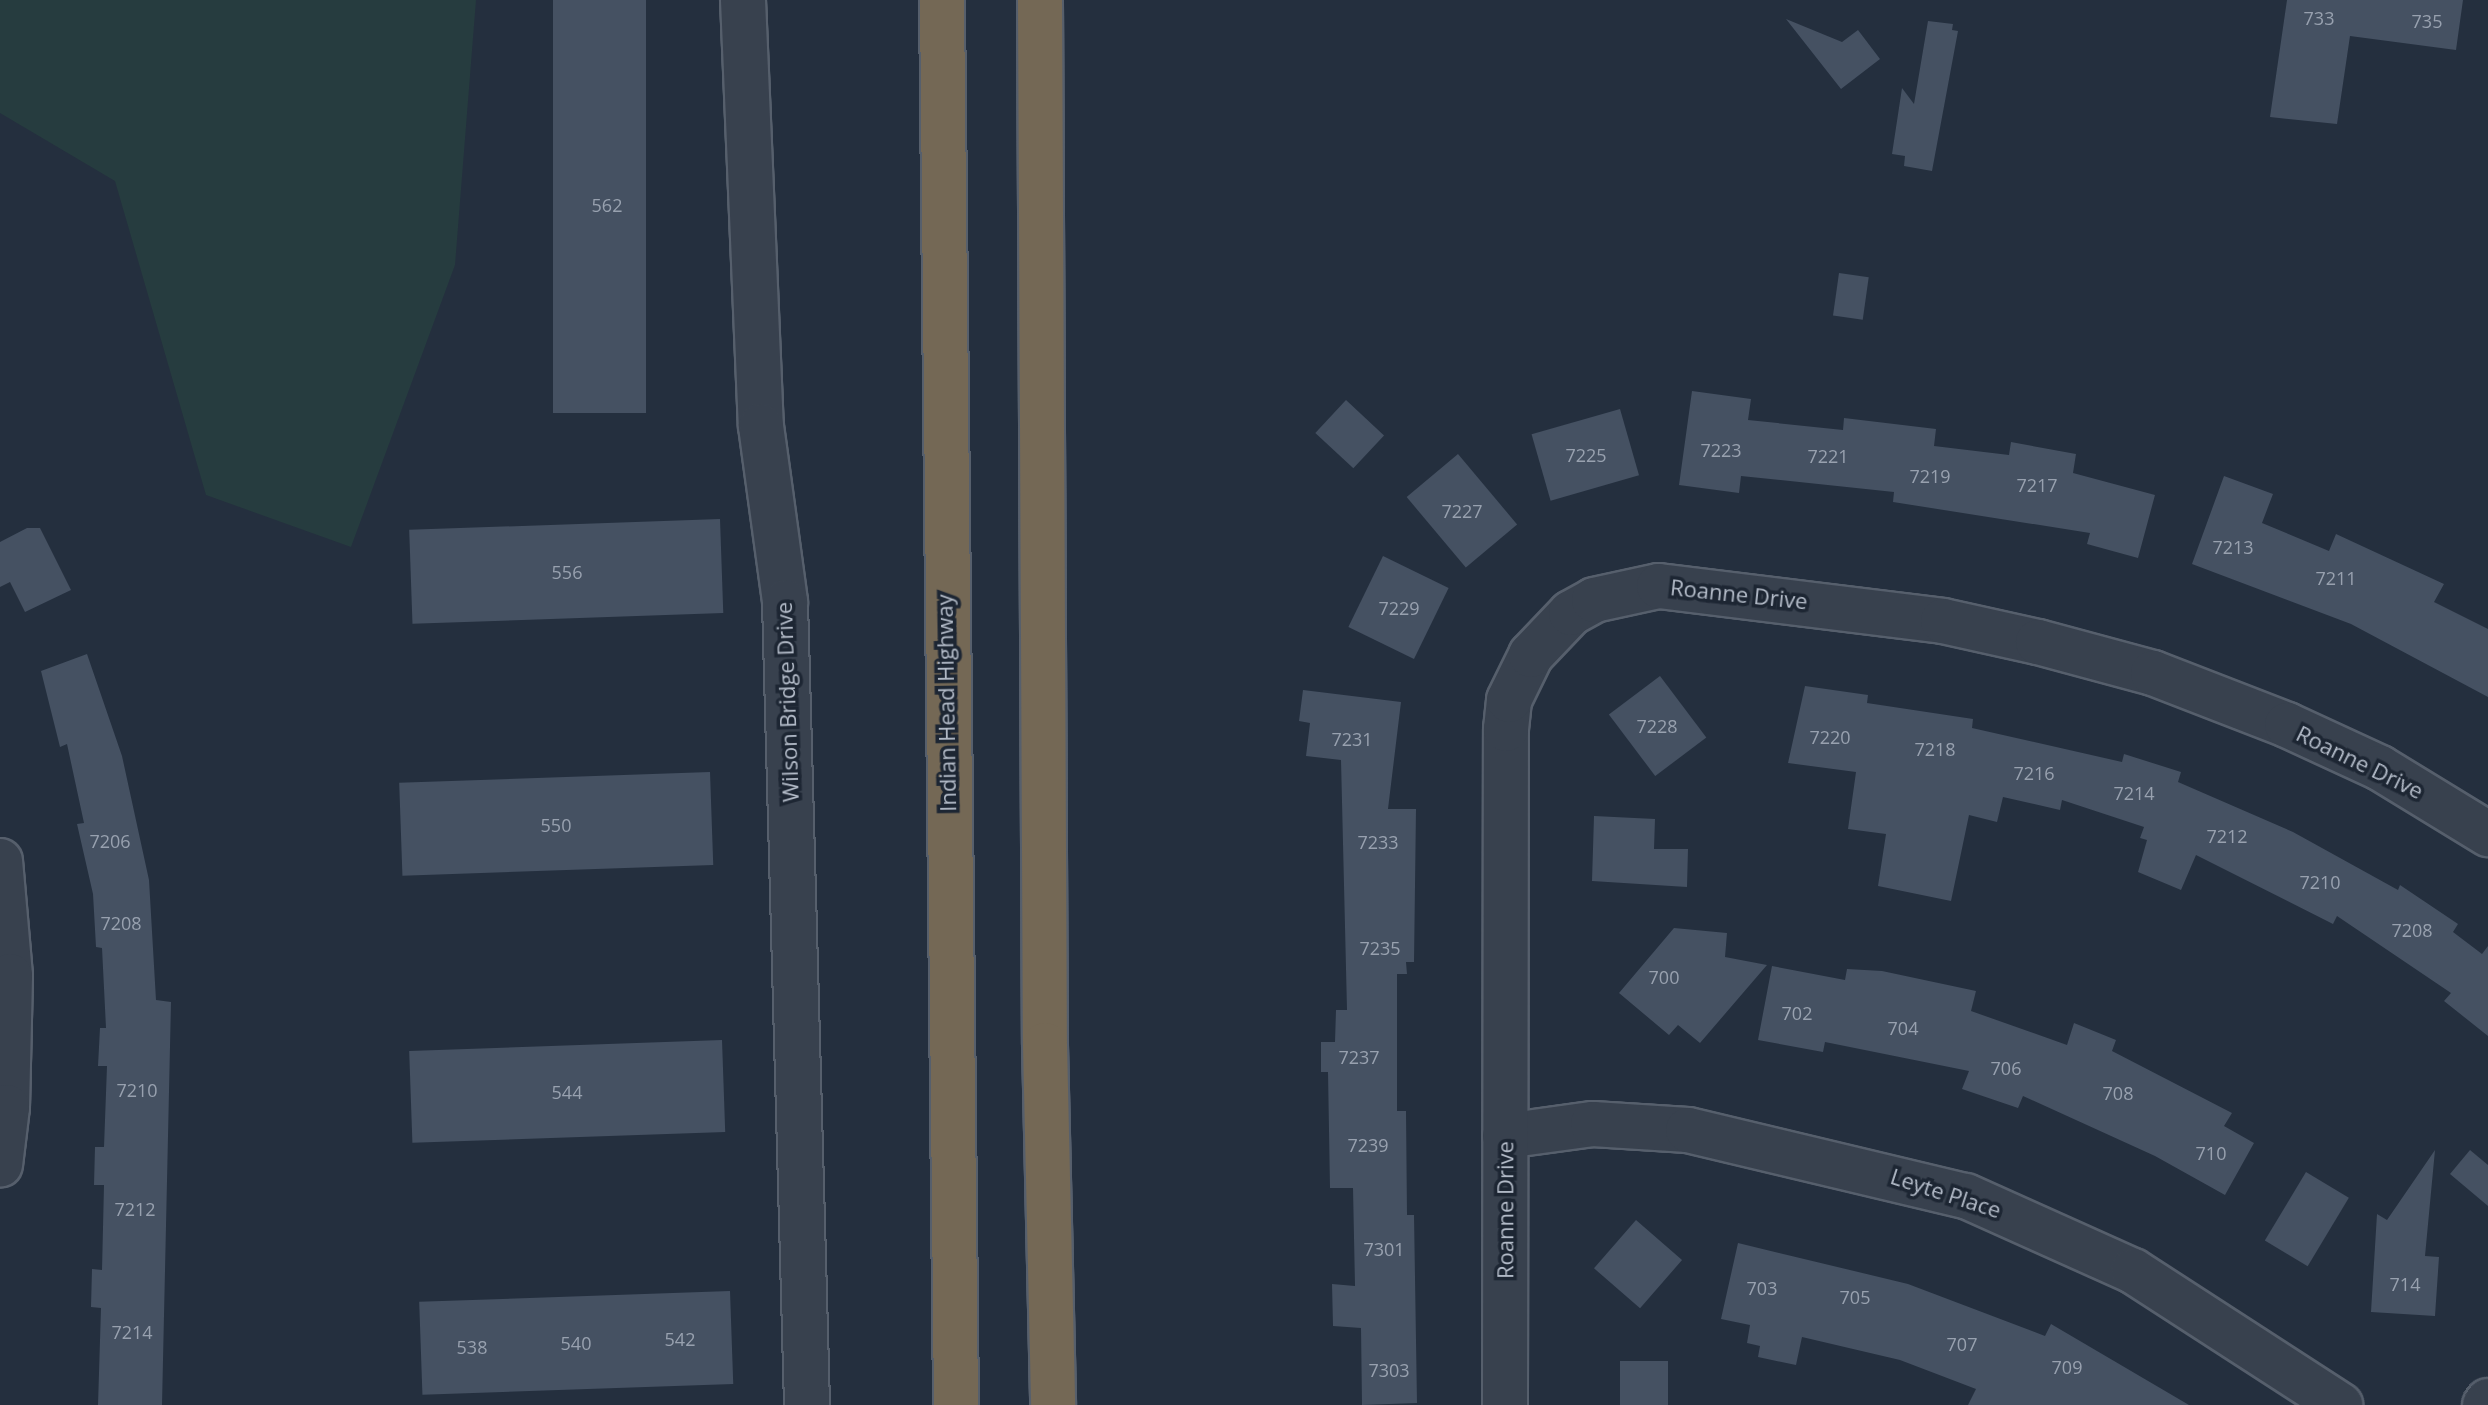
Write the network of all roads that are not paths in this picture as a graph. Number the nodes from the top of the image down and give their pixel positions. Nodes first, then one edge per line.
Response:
1 (743, 0) edge
2 (942, 0) edge
3 (1040, 0) edge
4 (2488, 834) edge
5 (0, 861) edge
6 (1505, 1136) junction
7 (0, 1165) edge
8 (807, 1405) edge
9 (956, 1405) edge
10 (1053, 1405) edge
11 (1505, 1405) edge
12 (2340, 1405) edge

1 - 8 street, Wilson Bridge Drive
2 - 9 highway, Indian Head Highway
3 - 10 highway
4 - 6 street, Roanne Drive
5 - 7 street
6 - 11 street, Roanne Drive
6 - 12 street, Leyte Place

